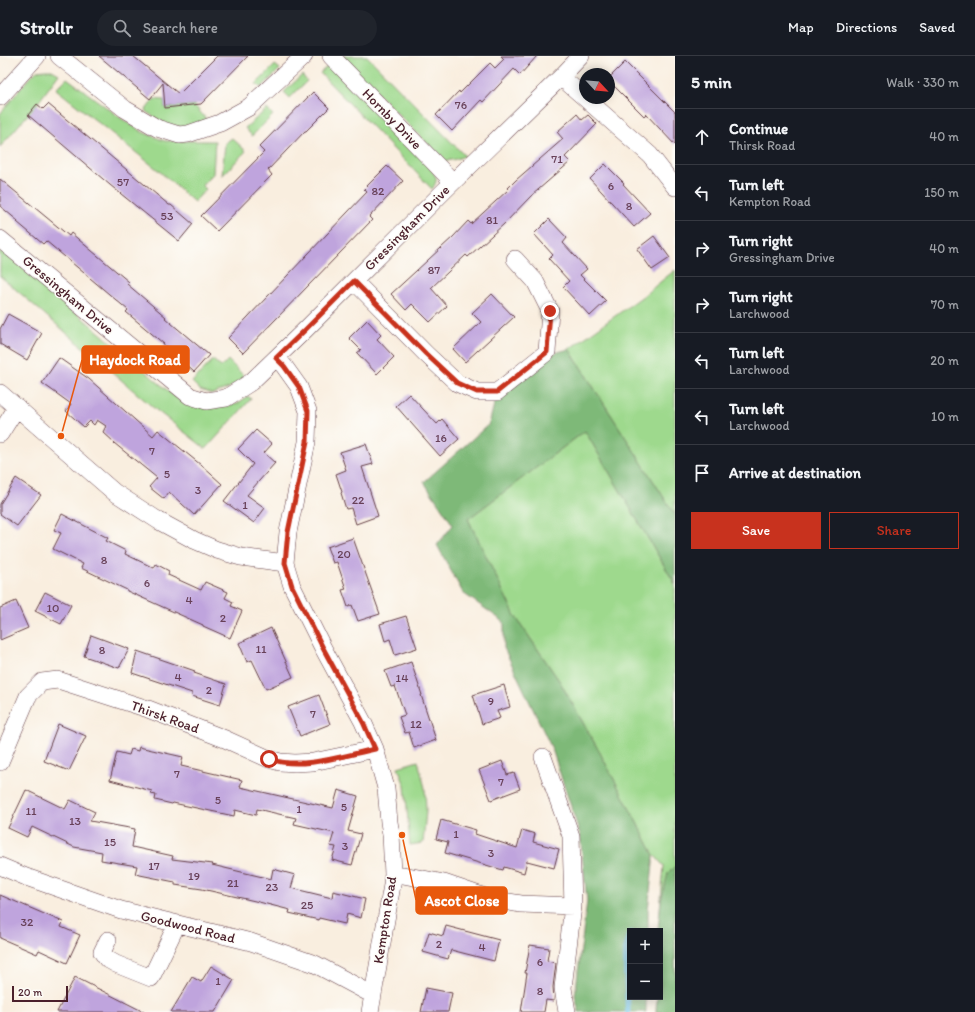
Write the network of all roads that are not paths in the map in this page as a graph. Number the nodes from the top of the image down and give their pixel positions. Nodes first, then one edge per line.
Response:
1 (37, 56) edge
2 (59, 56) edge
3 (304, 56) edge
4 (331, 56) edge
5 (581, 56) edge
6 (561, 77) junction
7 (579, 93) edge
8 (0, 97) edge
9 (592, 104) edge
10 (454, 182) junction
11 (675, 188) edge
12 (0, 239) edge
13 (514, 259) dead end
14 (354, 281) junction
15 (276, 358) junction
16 (0, 394) edge
17 (17, 407) junction
18 (0, 434) edge
19 (285, 563) junction
20 (375, 749) junction
21 (543, 757) dead end
22 (0, 762) edge
23 (0, 866) edge
24 (393, 874) junction
25 (573, 906) junction
26 (177, 924) junction
27 (108, 940) dead end
28 (373, 995) junction
29 (370, 1012) edge
30 (567, 1012) edge

1 - 8 street
2 - 3 street
4 - 10 street, Hornby Drive
5 - 6 street, Gressingham Drive
6 - 7 street
6 - 10 street, Gressingham Drive
9 - 11 street
10 - 14 street, Gressingham Drive
12 - 15 street, Gressingham Drive
13 - 14 street
14 - 15 street, Gressingham Drive
15 - 19 street, Kempton Road
16 - 17 street
17 - 18 street
17 - 19 street
19 - 20 street, Kempton Road
20 - 22 street, Thirsk Road
20 - 24 street, Kempton Road
21 - 25 street
23 - 26 street, Goodwood Road
24 - 25 street
24 - 28 street, Kempton Road
25 - 30 street
26 - 27 street
26 - 28 street, Goodwood Road
28 - 29 street, Kempton Road

